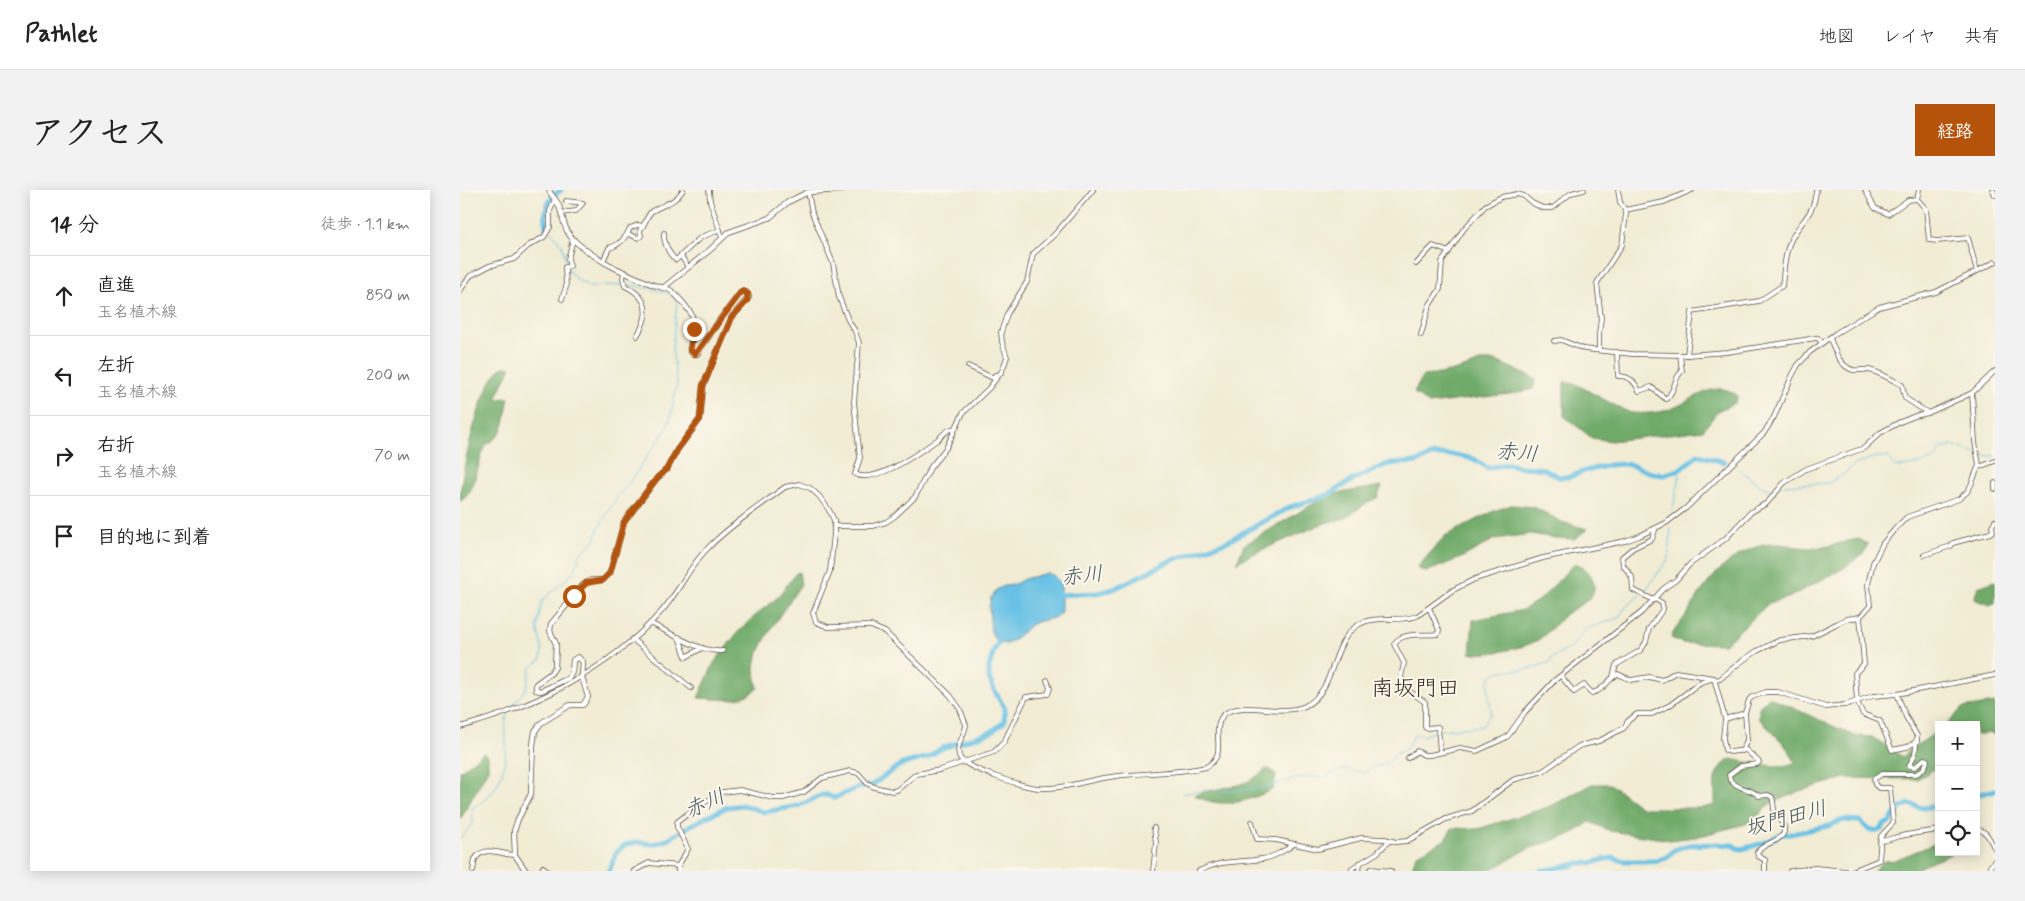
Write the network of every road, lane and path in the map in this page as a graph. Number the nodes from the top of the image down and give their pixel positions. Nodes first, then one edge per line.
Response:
1 (683, 190) edge
2 (709, 190) edge
3 (818, 190) edge
4 (841, 190) edge
5 (1093, 190) edge
6 (1584, 190) edge
7 (1618, 190) edge
8 (1692, 190) edge
9 (1816, 190) edge
10 (1865, 190) edge
11 (1919, 190) edge
12 (1993, 190) edge
13 (808, 192) junction
14 (1995, 195) edge
15 (552, 196) edge
16 (1917, 199) junction
17 (566, 201) dead end
18 (1625, 210) junction
19 (561, 213) junction
20 (643, 226) junction
21 (720, 230) junction
22 (664, 233) dead end
23 (628, 234) junction
24 (722, 237) junction
25 (573, 239) junction
26 (1449, 252) junction
27 (682, 256) junction
28 (602, 261) junction
29 (1995, 262) edge
30 (1416, 264) dead end
31 (688, 267) junction
32 (1977, 271) junction
33 (624, 273) junction
34 (663, 288) junction
35 (460, 291) edge
36 (562, 299) dead end
37 (1421, 334) dead end
38 (636, 336) dead end
39 (1830, 338) junction
40 (1554, 341) dead end
41 (1822, 343) junction
42 (1599, 350) junction
43 (1618, 352) junction
44 (1680, 355) junction
45 (1687, 355) junction
46 (968, 366) dead end
47 (1995, 370) edge
48 (999, 375) junction
49 (1995, 376) edge
50 (1987, 380) junction
51 (1972, 393) junction
52 (1928, 414) junction
53 (956, 428) junction
54 (1995, 461) edge
55 (1979, 467) junction
56 (1995, 483) edge
57 (1995, 489) edge
58 (1995, 521) edge
59 (834, 526) junction
60 (1655, 530) junction
61 (1924, 555) dead end
62 (1655, 599) junction
63 (1429, 608) junction
64 (1860, 617) junction
65 (650, 623) junction
66 (679, 637) junction
67 (632, 639) junction
68 (702, 648) junction
69 (724, 651) dead end
70 (1995, 675) edge
71 (1560, 676) junction
72 (582, 677) junction
73 (1612, 677) junction
74 (1714, 679) junction
75 (1047, 680) dead end
76 (691, 688) dead end
77 (1897, 694) junction
78 (1857, 702) junction
79 (1745, 713) junction
80 (1725, 719) junction
81 (460, 727) edge
82 (1917, 742) junction
83 (1742, 751) junction
84 (1440, 752) junction
85 (1408, 758) dead end
86 (965, 762) junction
87 (1252, 822) dead end
88 (1154, 828) dead end
89 (1980, 829) edge
90 (1935, 831) edge
91 (1388, 841) junction
92 (1880, 841) junction
93 (1294, 844) junction
94 (1995, 849) edge
95 (515, 855) junction
96 (1995, 860) edge
97 (1360, 863) junction
98 (543, 867) dead end
99 (678, 869) edge
100 (473, 871) edge
101 (526, 871) edge
102 (548, 871) edge
103 (634, 871) edge
104 (1153, 871) edge
105 (1199, 871) edge
106 (1352, 871) edge
107 (1359, 871) edge
108 (1369, 871) edge
109 (1391, 871) edge
110 (1765, 871) edge
111 (1790, 871) edge
112 (1847, 871) edge
113 (1852, 871) edge
114 (1987, 871) edge

1 - 20 street
2 - 21 street
3 - 4 main road
3 - 13 main road
5 - 48 street
6 - 26 street
7 - 18 street
8 - 18 street
9 - 45 street
10 - 16 street
11 - 16 street
12 - 14 street
13 - 24 main road
13 - 53 street
15 - 19 main road
15 - 35 street
16 - 32 street
17 - 19 street
18 - 42 street
19 - 25 main road
20 - 23 street
20 - 23 street
21 - 24 street
21 - 27 street
22 - 27 street
23 - 28 street
24 - 31 main road
25 - 28 main road
25 - 36 street
26 - 30 street
26 - 37 street
27 - 31 street
28 - 33 main road
29 - 32 street
31 - 34 main road
32 - 39 street
33 - 34 main road
33 - 38 street
34 - 72 main road
39 - 41 street
39 - 52 street
40 - 42 street
41 - 45 street
41 - 60 street
42 - 43 street
43 - 44 street
43 - 44 street
44 - 45 street
46 - 48 street
47 - 50 street
48 - 53 street
49 - 50 street
50 - 51 street
51 - 52 street
51 - 55 street
52 - 62 street
53 - 59 street
54 - 55 street
55 - 64 street
56 - 57 street
58 - 61 street
59 - 65 street
59 - 86 street
60 - 62 street
60 - 63 street
62 - 71 street
62 - 73 street
63 - 84 street
63 - 86 street
64 - 74 street
64 - 78 street
65 - 66 street
65 - 67 street
66 - 68 street
66 - 68 street
67 - 72 street
67 - 76 street
68 - 69 street
70 - 77 street
71 - 73 street
71 - 84 street
72 - 81 street
72 - 95 main road
73 - 74 street
74 - 80 street
74 - 91 street
75 - 86 street
77 - 78 street
77 - 82 street
78 - 79 street
78 - 82 street
79 - 80 street
79 - 83 street
80 - 83 street
82 - 92 street
83 - 110 street
84 - 85 street
86 - 99 street
87 - 93 street
88 - 104 street
89 - 94 street
90 - 92 street
91 - 93 street
91 - 97 street
92 - 113 street
93 - 105 street
95 - 100 street
95 - 101 main road
96 - 114 street
97 - 106 street
97 - 107 street
98 - 102 street
99 - 103 street
108 - 109 street
111 - 112 street

